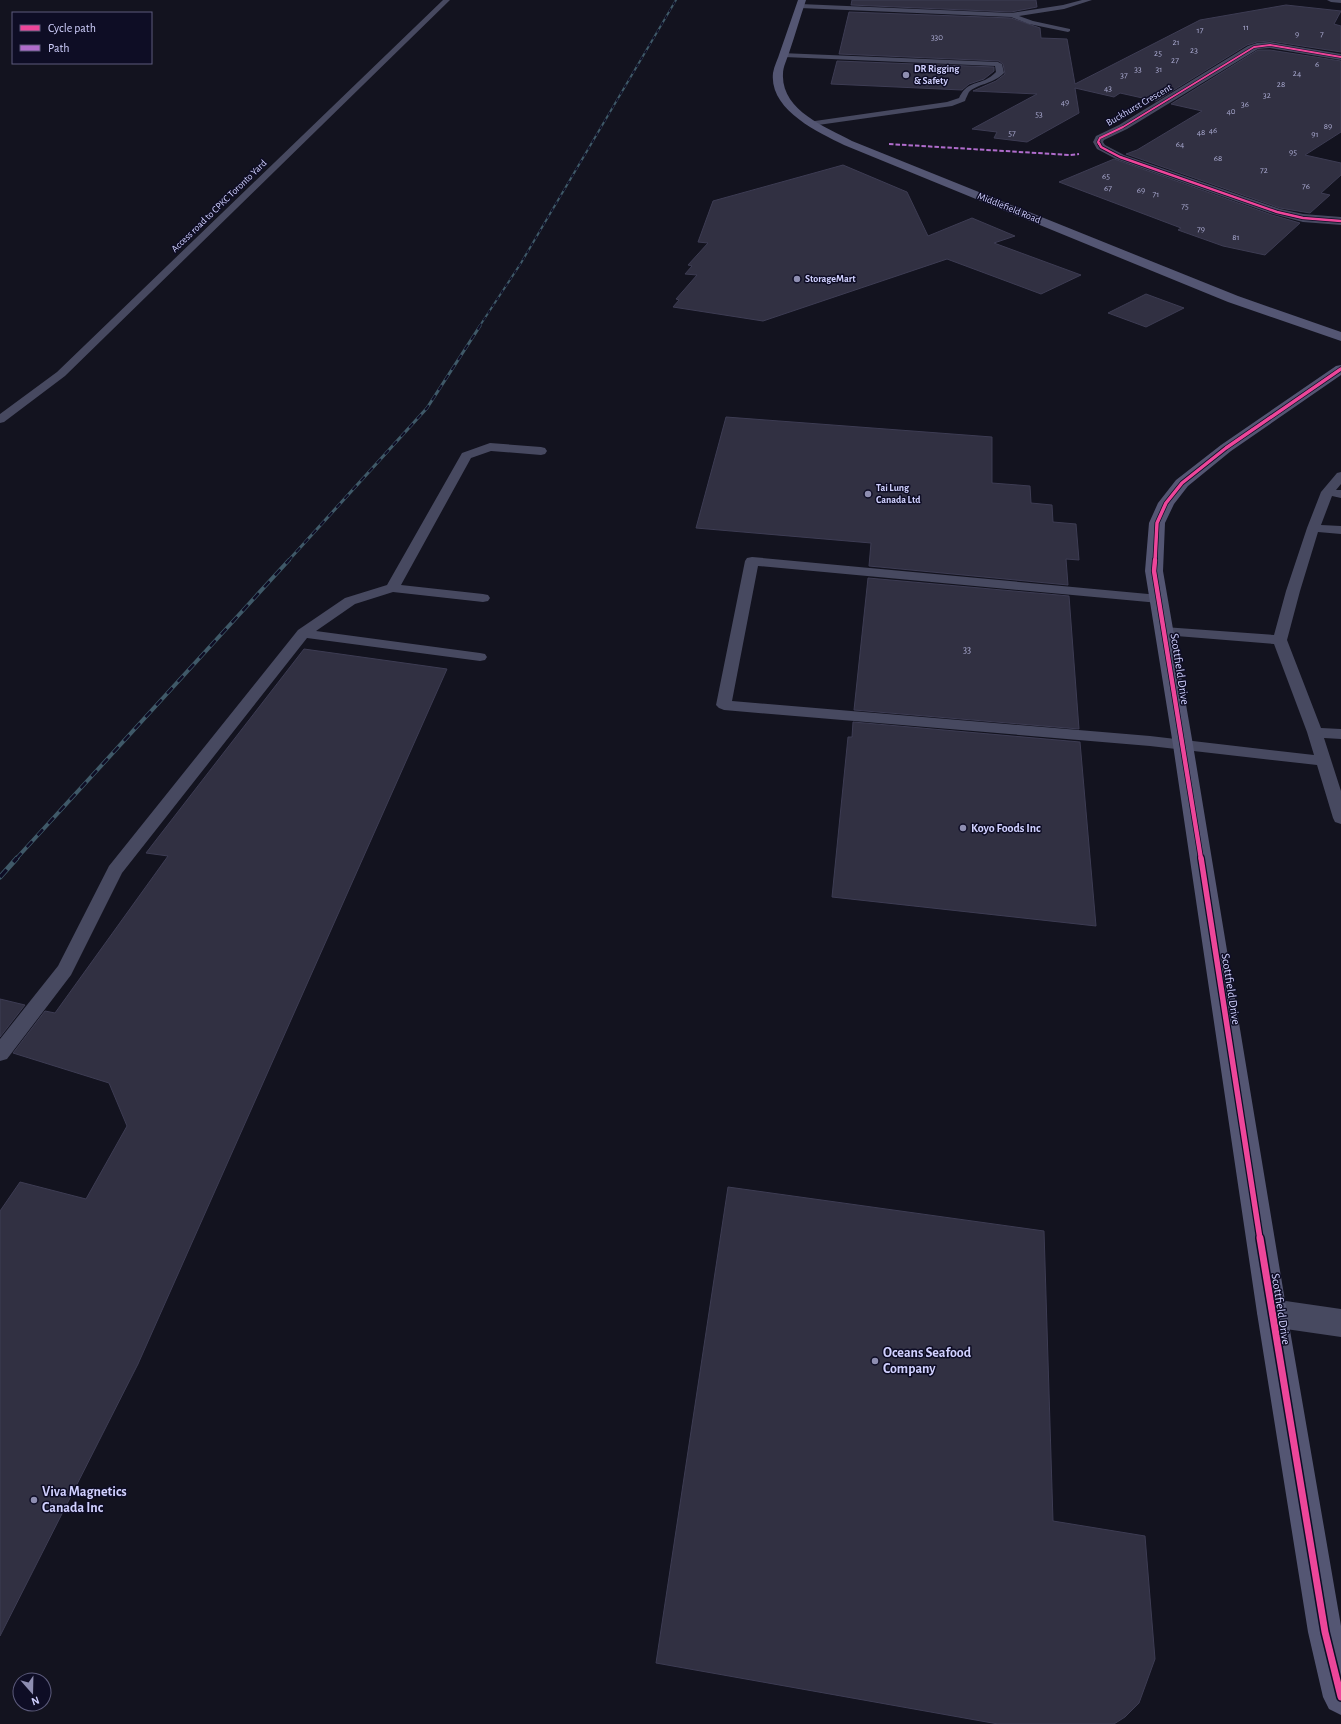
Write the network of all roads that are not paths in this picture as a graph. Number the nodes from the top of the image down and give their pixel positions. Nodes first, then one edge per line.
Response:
1 (447, 0) edge
2 (1089, 0) edge
3 (1331, 0) edge
4 (1341, 1) edge
5 (801, 3) edge
6 (1011, 15) junction
7 (1068, 30) dead end
8 (784, 55) junction
9 (1341, 56) edge
10 (811, 124) junction
11 (1341, 221) edge
12 (1341, 337) edge
13 (1341, 369) edge
14 (0, 420) edge
15 (541, 451) dead end
16 (1341, 476) edge
17 (1327, 492) junction
18 (1341, 494) edge
19 (1313, 528) junction
20 (1341, 530) edge
21 (392, 588) junction
22 (483, 598) dead end
23 (1158, 599) junction
24 (1164, 630) junction
25 (303, 633) junction
26 (1280, 640) junction
27 (480, 657) dead end
28 (1315, 732) junction
29 (1341, 734) edge
30 (1183, 745) junction
31 (1324, 761) junction
32 (1338, 798) edge
33 (1341, 818) edge
34 (0, 1053) edge
35 (1272, 1314) junction
36 (1341, 1323) edge
37 (1341, 1697) edge

1 - 14 lane, Access road to CPKC Toronto Yard
2 - 6 lane
3 - 4 street
5 - 6 lane
5 - 8 main road, Middlefield Road
6 - 7 lane
8 - 10 main road, Middlefield Road
8 - 10 lane
9 - 11 street, Buckhurst Crescent
10 - 12 main road, Middlefield Road
13 - 23 main road, Scottfield Drive
15 - 21 lane
16 - 17 lane
17 - 18 lane
17 - 19 lane
19 - 20 lane
19 - 26 lane
21 - 22 lane
21 - 25 lane
23 - 24 main road, Scottfield Drive
23 - 30 lane
24 - 26 lane
24 - 30 main road, Scottfield Drive
25 - 27 lane
25 - 34 lane
26 - 28 lane
28 - 29 lane
28 - 31 lane
30 - 31 lane
30 - 35 main road, Scottfield Drive
31 - 32 lane
32 - 33 lane
35 - 36 street
35 - 37 main road, Scottfield Drive

